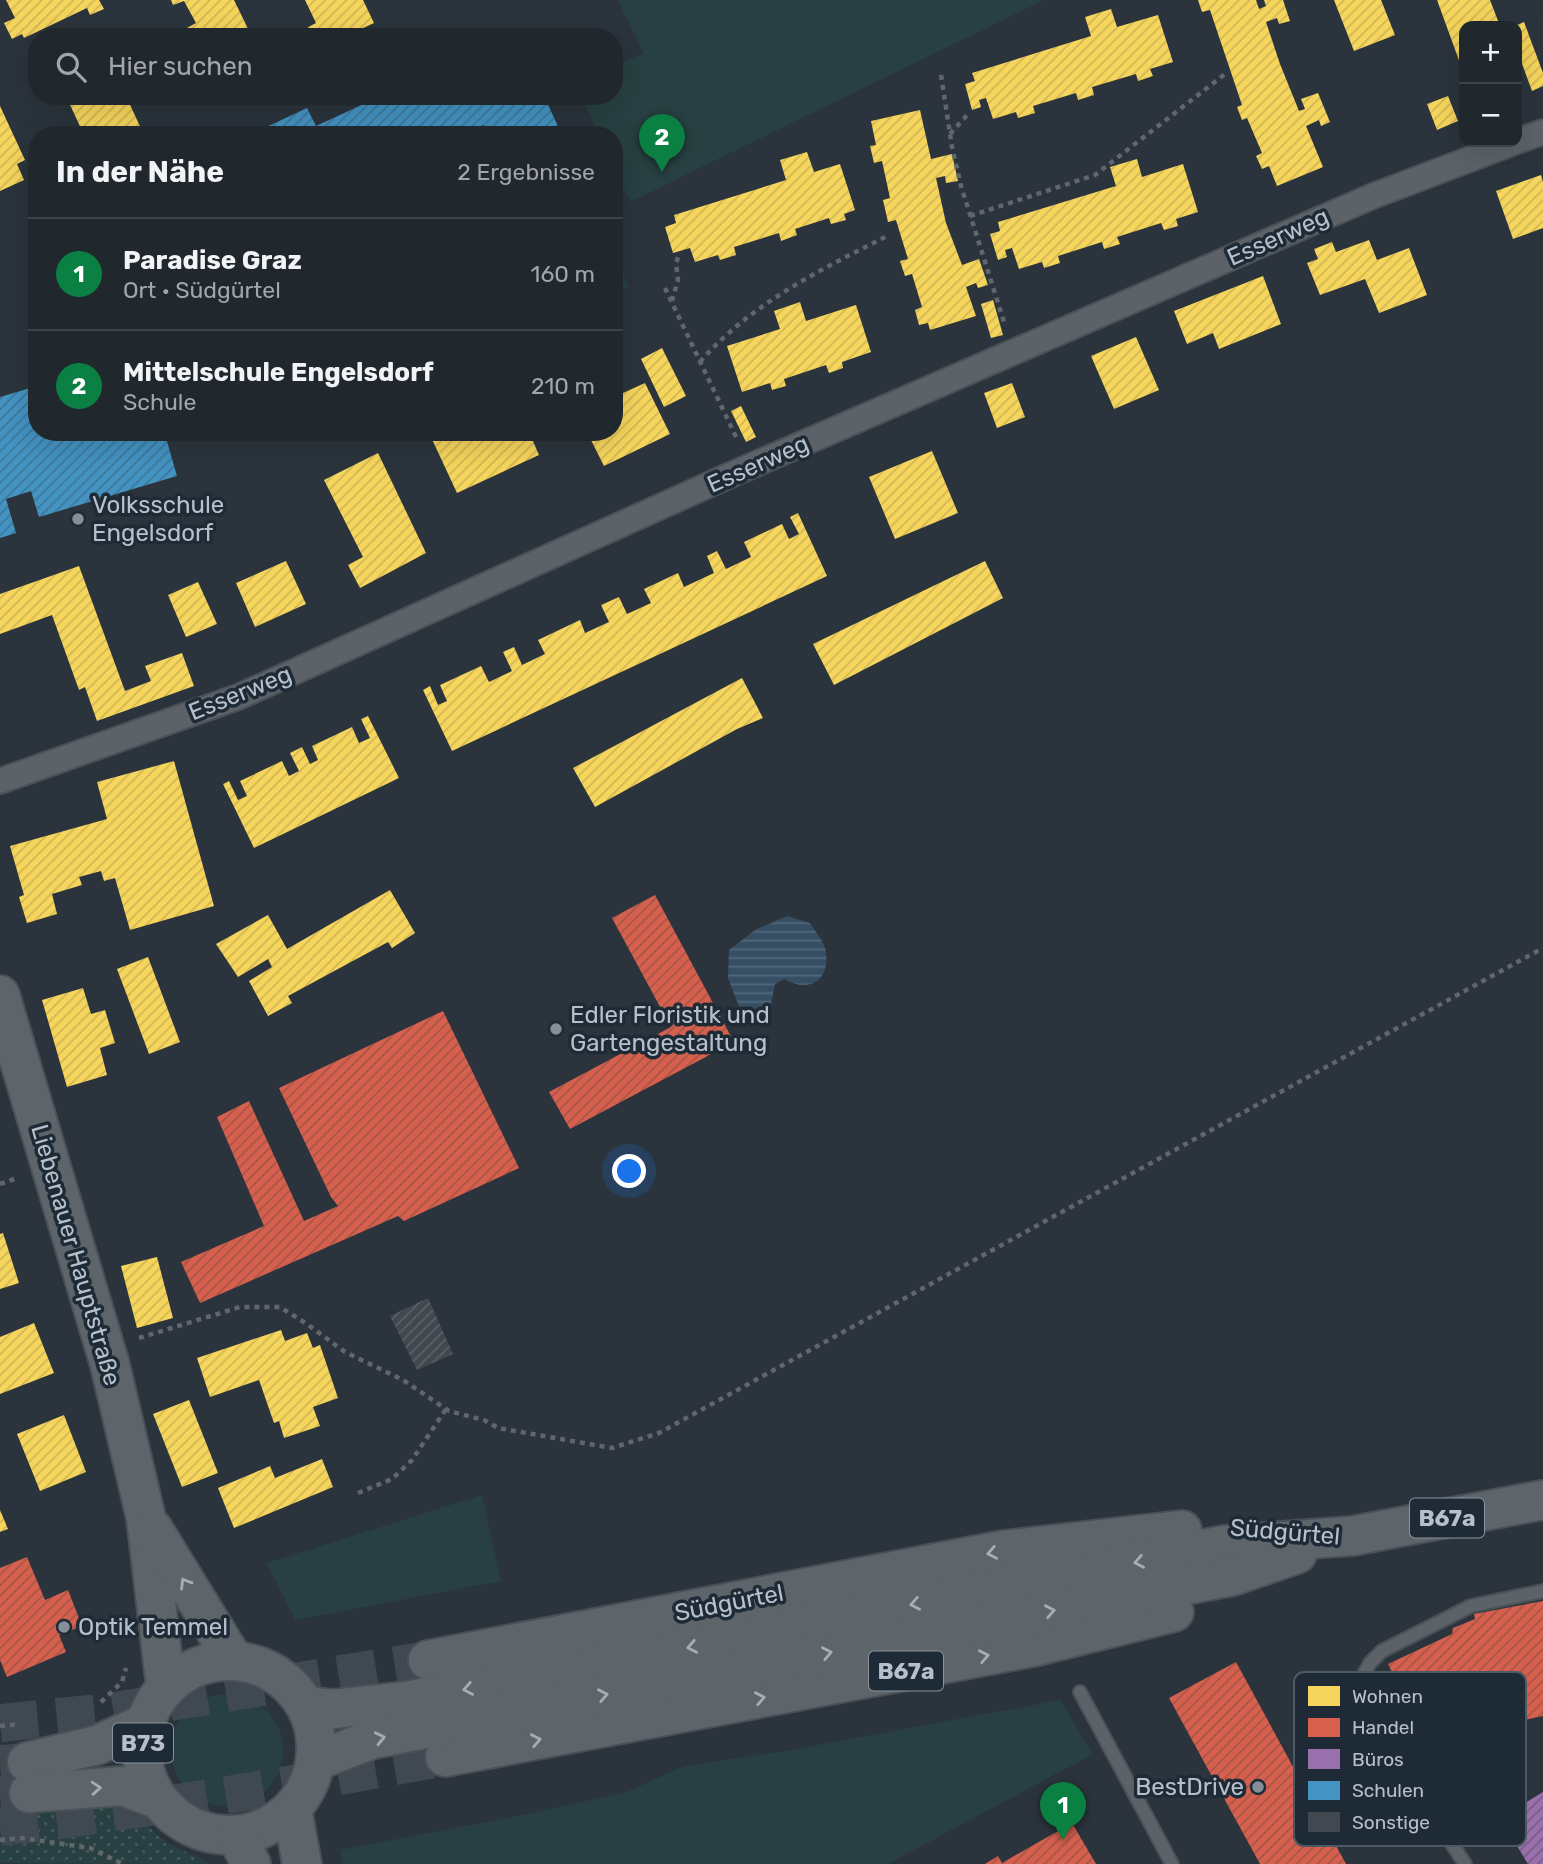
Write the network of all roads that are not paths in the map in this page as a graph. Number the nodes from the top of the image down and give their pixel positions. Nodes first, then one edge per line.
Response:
1 (1543, 132) edge
2 (1522, 139) edge
3 (1500, 147) edge
4 (0, 781) edge
5 (0, 995) edge
6 (1543, 1500) edge
7 (146, 1518) junction
8 (1352, 1536) junction
9 (1543, 1591) edge
10 (428, 1660) tunnel mouth
11 (234, 1661) junction
12 (1365, 1672) edge
13 (166, 1688) junction
14 (1080, 1692) dead end
15 (306, 1706) junction
16 (146, 1723) junction
17 (445, 1757) tunnel mouth
18 (316, 1761) junction
19 (159, 1800) junction
20 (292, 1809) junction
21 (1453, 1846) edge
22 (243, 1849) edge
23 (302, 1864) edge
24 (1172, 1864) edge
25 (1465, 1864) edge

1 - 2 street, Esserweg
3 - 4 street, Esserweg
5 - 7 main road, Liebenauer Hauptstraße
6 - 8 main road, B67a
11 -> 7 main road, Liebenauer Hauptstraße
7 - 13 main road, Liebenauer Hauptstraße
8 -> 10 main road, Südgürtel / B67a
8 -> 15 main road
17 -> 8 main road, Südgürtel / B67a
18 -> 8 main road
9 - 12 lane
11 - 13 main road, B73
11 - 15 main road, B73
13 - 16 main road, B73
14 - 24 lane
15 - 18 main road, B73
16 - 19 main road, B73
16 -> 19 main road
18 - 20 main road, B73
19 - 22 main road, B73
20 - 22 main road, B73
20 - 23 main road
21 - 25 lane

